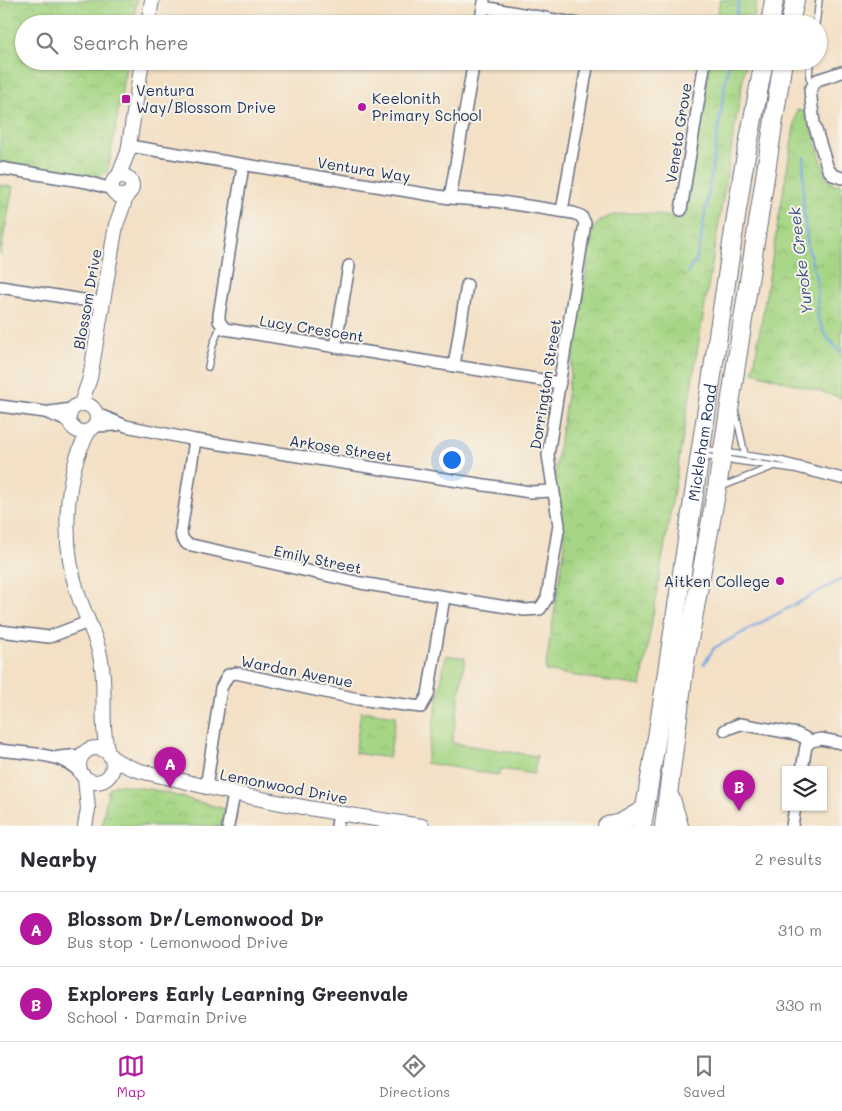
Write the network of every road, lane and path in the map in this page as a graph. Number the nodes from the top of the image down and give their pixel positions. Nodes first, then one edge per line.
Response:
1 (152, 0) edge
2 (774, 0) edge
3 (795, 0) edge
4 (819, 0) edge
5 (483, 4) edge
6 (150, 15) edge
7 (535, 15) edge
8 (772, 15) edge
9 (792, 15) edge
10 (817, 15) edge
11 (141, 70) edge
12 (472, 70) edge
13 (586, 70) edge
14 (704, 70) edge
15 (762, 70) edge
16 (782, 70) edge
17 (809, 70) edge
18 (842, 72) edge
19 (812, 84) junction
20 (129, 149) junction
21 (243, 166) junction
22 (0, 168) edge
23 (842, 178) edge
24 (119, 186) junction
25 (450, 198) junction
26 (681, 210) dead end
27 (562, 212) junction
28 (584, 229) joint
29 (349, 266) dead end
30 (467, 285) dead end
31 (0, 287) edge
32 (102, 303) junction
33 (220, 324) junction
34 (335, 347) junction
35 (208, 366) dead end
36 (454, 366) junction
37 (560, 383) junction
38 (731, 397) junction
39 (0, 406) edge
40 (84, 418) junction
41 (195, 440) junction
42 (699, 452) junction
43 (745, 454) junction
44 (722, 456) junction
45 (772, 467) junction
46 (842, 476) edge
47 (842, 481) edge
48 (717, 488) junction
49 (552, 491) junction
50 (444, 597) junction
51 (546, 601) joint
52 (88, 622) junction
53 (0, 631) edge
54 (102, 721) junction
55 (726, 730) dead end
56 (811, 741) junction
57 (842, 743) edge
58 (0, 750) edge
59 (86, 752) junction
60 (110, 755) junction
61 (50, 757) junction
62 (803, 766) edge
63 (140, 772) junction
64 (83, 776) junction
65 (107, 778) junction
66 (206, 788) junction
67 (669, 792) junction
68 (234, 794) junction
69 (88, 809) junction
70 (794, 811) edge
71 (643, 818) edge
72 (338, 820) edge
73 (85, 826) edge
74 (228, 826) edge
75 (422, 826) edge
76 (607, 826) edge
77 (664, 826) edge
78 (679, 826) edge
79 (792, 826) edge

1 - 6 street
2 - 8 main road
3 - 9 main road
4 - 10 lane
5 - 7 street
11 - 20 street, Blossom Drive
12 - 25 street
13 - 27 street
14 - 26 street, Veneto Grove
15 - 42 main road, Mickleham Road
16 - 38 main road, Mickleham Road
17 - 19 lane
18 - 19 street
19 - 23 street
20 - 21 street, Ventura Way
20 - 24 street, Blossom Drive
21 - 25 street, Ventura Way
21 - 33 street
22 - 24 street
24 - 32 street, Blossom Drive
25 - 27 street, Ventura Way
27 - 28 street, Ventura Way
28 - 37 street, Dorrington Street
29 - 34 street
30 - 36 street
31 - 32 street
32 - 40 street, Blossom Drive
33 - 34 street, Lucy Crescent
33 - 35 lane
34 - 36 street, Lucy Crescent
36 - 37 street, Lucy Crescent
37 - 49 street, Dorrington Street
38 - 43 lane
38 - 44 main road, Mickleham Road
39 - 40 street, Arkose Street
40 - 41 street, Arkose Street
40 - 52 street, Blossom Drive
41 - 49 street, Arkose Street
41 - 50 street, Emily Street
42 - 44 lane
42 - 71 main road, Mickleham Road
43 - 44 lane
43 - 46 lane
44 - 45 lane
44 - 48 main road, Mickleham Road
45 - 47 lane
45 - 48 lane
48 - 67 main road, Mickleham Road
49 - 51 street, Dorrington Street
50 - 51 street, Emily Street
50 - 66 street, Wardan Avenue
52 - 53 street
52 - 54 street, Blossom Drive
54 - 59 street, Blossom Drive
54 - 60 street, Blossom Drive
55 - 56 street
56 - 57 street
56 - 62 street
58 - 61 street
59 - 60 street
59 - 61 street
59 - 64 street
60 - 63 street, Lemonwood Drive
60 - 65 street
61 - 64 street
63 - 65 street, Lemonwood Drive
63 - 66 street, Lemonwood Drive
64 - 65 street
64 - 69 street
65 - 69 street
66 - 68 street, Lemonwood Drive
67 - 77 main road, Mickleham Road
67 - 78 main road
68 - 72 street, Lemonwood Drive
68 - 74 street
69 - 73 street
70 - 79 street
71 - 76 main road
72 - 75 street, Lemonwood Drive

